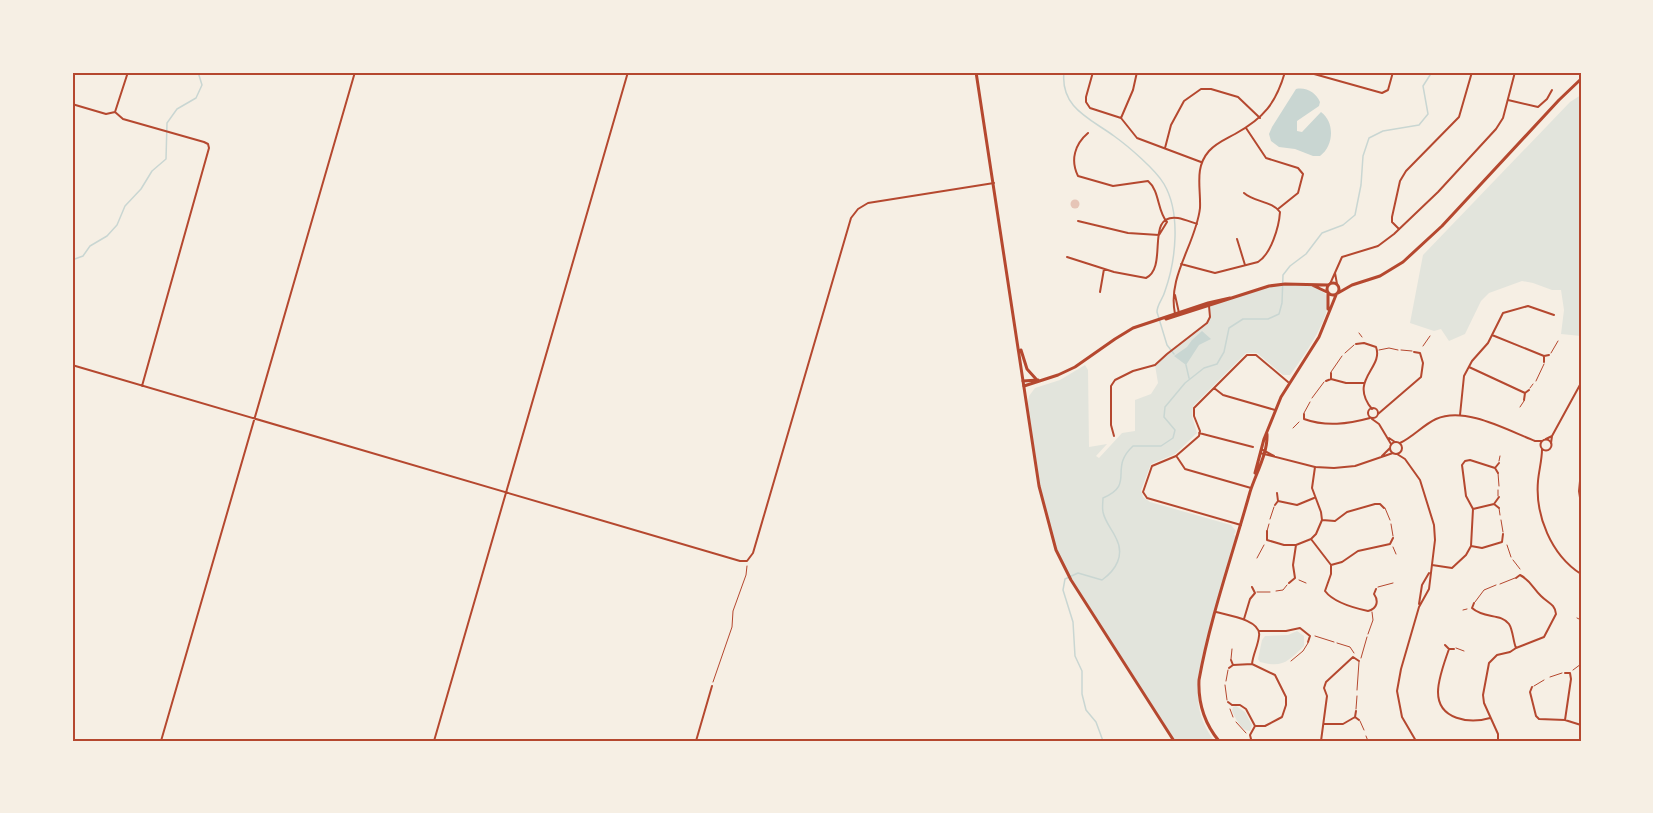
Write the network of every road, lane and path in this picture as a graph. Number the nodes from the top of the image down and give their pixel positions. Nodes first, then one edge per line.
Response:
1 (128, 72) edge
2 (355, 72) edge
3 (628, 72) edge
4 (976, 72) edge
5 (1093, 72) edge
6 (1137, 72) edge
7 (1289, 72) edge
8 (1307, 72) edge
9 (1393, 72) edge
10 (1472, 72) edge
11 (1515, 72) edge
12 (1580, 82) edge
13 (1552, 90) dead end
14 (1508, 100) junction
15 (72, 104) edge
16 (115, 112) junction
17 (1121, 118) junction
18 (1260, 118) junction
19 (1246, 128) junction
20 (1088, 133) dead end
21 (1165, 148) junction
22 (1202, 163) junction
23 (994, 183) junction
24 (1244, 194) dead end
25 (1278, 209) junction
26 (1078, 221) dead end
27 (1166, 221) junction
28 (1197, 224) junction
29 (1399, 229) junction
30 (1158, 235) junction
31 (1237, 239) dead end
32 (1067, 257) dead end
33 (1181, 264) junction
34 (1245, 266) junction
35 (1104, 269) junction
36 (1335, 270) junction
37 (1310, 284) junction
38 (1329, 284) junction
39 (1338, 285) junction
40 (1352, 285) junction
41 (1100, 292) dead end
42 (1328, 293) junction
43 (1337, 294) junction
44 (1209, 305) junction
45 (1328, 310) junction
46 (1178, 315) junction
47 (1554, 315) dead end
48 (1359, 333) dead end
49 (1492, 335) junction
50 (1430, 336) dead end
51 (1362, 338) joint
52 (1018, 339) junction
53 (1558, 341) dead end
54 (1364, 343) junction
55 (1356, 344) joint
56 (1423, 346) joint
57 (1377, 350) junction
58 (1414, 352) joint
59 (1345, 353) dead end
60 (1420, 353) junction
61 (1549, 355) joint
62 (1342, 356) dead end
63 (1544, 356) junction
64 (1544, 363) joint
65 (72, 365) edge
66 (1469, 367) junction
67 (1331, 373) joint
68 (1331, 379) junction
69 (1038, 380) junction
70 (1326, 381) joint
71 (1536, 381) dead end
72 (1288, 382) junction
73 (1364, 383) junction
74 (1581, 383) edge
75 (1024, 384) junction
76 (1533, 384) dead end
77 (142, 386) junction
78 (1214, 388) junction
79 (1529, 390) joint
80 (1525, 393) junction
81 (1312, 398) dead end
82 (1524, 400) joint
83 (1310, 402) dead end
84 (1520, 407) dead end
85 (1370, 408) junction
86 (1383, 408) junction
87 (1275, 410) junction
88 (1376, 410) junction
89 (1304, 414) joint
90 (1377, 415) junction
91 (1460, 415) junction
92 (1370, 418) junction
93 (254, 419) junction
94 (1304, 419) junction
95 (1299, 422) joint
96 (1379, 424) junction
97 (1293, 428) dead end
98 (1199, 433) junction
99 (1114, 436) dead end
100 (1552, 436) junction
101 (1389, 438) junction
102 (1408, 439) junction
103 (1546, 439) junction
104 (1535, 441) junction
105 (1542, 441) junction
106 (1395, 442) junction
107 (1400, 443) junction
108 (1551, 443) junction
109 (1390, 446) junction
110 (1253, 447) dead end
111 (1402, 448) junction
112 (1541, 448) junction
113 (1546, 450) junction
114 (1262, 452) junction
115 (1393, 453) junction
116 (1397, 454) junction
117 (1176, 456) junction
118 (1382, 456) junction
119 (1500, 456) dead end
120 (1542, 458) junction
121 (1405, 459) junction
122 (1498, 463) joint
123 (1315, 467) junction
124 (1495, 468) junction
125 (1581, 471) edge
126 (1498, 473) joint
127 (1498, 486) dead end
128 (1251, 488) junction
129 (1498, 490) dead end
130 (507, 492) junction
131 (1277, 493) dead end
132 (1314, 498) junction
133 (1499, 498) joint
134 (1383, 500) dead end
135 (1278, 501) junction
136 (1380, 504) junction
137 (1494, 504) junction
138 (1581, 504) edge
139 (1275, 505) joint
140 (1384, 508) joint
141 (1473, 508) junction
142 (1499, 508) joint
143 (1500, 515) dead end
144 (1270, 519) dead end
145 (1322, 520) junction
146 (1390, 520) dead end
147 (1501, 520) dead end
148 (1269, 524) dead end
149 (1391, 524) dead end
150 (1241, 525) junction
151 (1266, 531) joint
152 (1503, 534) joint
153 (1393, 538) joint
154 (1311, 539) junction
155 (1267, 540) junction
156 (1502, 542) junction
157 (1264, 544) joint
158 (1390, 544) junction
159 (1296, 545) junction
160 (1507, 545) joint
161 (1471, 546) junction
162 (1393, 547) joint
163 (1396, 554) dead end
164 (1511, 556) dead end
165 (1257, 558) dead end
166 (1513, 560) dead end
167 (747, 561) junction
168 (1331, 565) junction
169 (1432, 565) junction
170 (1520, 569) joint
171 (1431, 570) junction
172 (1581, 574) edge
173 (1520, 575) junction
174 (1295, 578) junction
175 (1516, 578) joint
176 (1299, 580) joint
177 (1250, 583) dead end
178 (1289, 583) joint
179 (1306, 583) dead end
180 (1393, 583) dead end
181 (1500, 584) dead end
182 (1496, 585) dead end
183 (1252, 587) joint
184 (1376, 589) joint
185 (1275, 591) dead end
186 (1254, 592) junction
187 (1270, 592) dead end
188 (1474, 603) joint
189 (1419, 607) junction
190 (1472, 608) junction
191 (1467, 609) joint
192 (1371, 610) junction
193 (1463, 610) dead end
194 (1216, 612) junction
195 (1577, 618) dead end
196 (1244, 619) junction
197 (1581, 620) edge
198 (1260, 631) junction
199 (1368, 634) dead end
200 (1311, 636) junction
201 (1315, 636) joint
202 (1367, 637) dead end
203 (1308, 642) joint
204 (1334, 642) dead end
205 (1337, 643) dead end
206 (1444, 644) dead end
207 (1516, 648) junction
208 (1232, 649) dead end
209 (1449, 649) junction
210 (1454, 649) joint
211 (1464, 651) dead end
212 (1354, 652) joint
213 (1353, 657) junction
214 (1231, 660) joint
215 (1291, 661) dead end
216 (1359, 661) junction
217 (1252, 664) junction
218 (1581, 664) edge
219 (1233, 665) junction
220 (1229, 668) joint
221 (1572, 672) junction
222 (1565, 673) joint
223 (1550, 677) dead end
224 (1544, 680) dead end
225 (1226, 681) dead end
226 (1225, 685) dead end
227 (712, 686) joint
228 (1533, 687) joint
229 (1357, 690) dead end
230 (1357, 696) dead end
231 (1230, 703) junction
232 (1230, 709) joint
233 (1356, 711) joint
234 (1233, 717) dead end
235 (1355, 717) junction
236 (1490, 718) junction
237 (1359, 720) joint
238 (1565, 720) junction
239 (1236, 722) dead end
240 (1324, 724) junction
241 (1256, 726) junction
242 (1581, 726) edge
243 (1364, 730) dead end
244 (1246, 733) joint
245 (1366, 736) dead end
246 (1251, 738) edge
247 (161, 741) edge
248 (434, 741) edge
249 (696, 741) edge
250 (1174, 741) edge
251 (1218, 741) edge
252 (1322, 741) edge
253 (1368, 741) edge
254 (1416, 741) edge
255 (1498, 741) edge

1 - 16 street
2 - 93 street
3 - 130 street
4 - 23 main road
5 - 17 street
6 - 17 street
7 - 18 street
8 - 9 street
10 - 29 street
11 - 14 street
12 - 40 main road
13 - 14 street
14 - 29 street
15 - 16 street
16 - 77 street
17 - 21 street
18 - 19 street
18 - 21 street
19 - 22 street
19 - 25 street
20 - 27 street
21 - 22 street
22 - 28 street
23 - 52 main road
23 - 167 street
24 - 25 street
25 - 34 street
26 - 30 street
27 - 28 street
27 - 30 street
28 - 33 street
29 - 36 street
30 - 35 street
31 - 34 street
32 - 35 street
33 - 34 street
33 - 46 street
35 - 41 street
36 - 38 street
36 - 39 street
37 - 38 main road
37 - 42 main road
37 - 44 main road
38 - 39 main road
38 - 42 main road
39 - 40 main road
39 - 43 main road
40 - 43 main road
42 - 43 main road
42 - 45 main road
43 - 45 main road
44 - 46 main road
44 - 99 street
45 - 72 main road
46 - 69 main road
47 - 49 street
48 - 51 lane
49 - 63 street
49 - 66 street
50 - 56 lane
51 - 54 street
52 - 69 main road
52 - 75 main road
53 - 61 lane
54 - 55 street
54 - 57 street
55 - 59 lane
56 - 60 street
57 - 58 lane
57 - 73 street
58 - 60 street
60 - 86 street
61 - 63 street
62 - 67 lane
63 - 64 street
64 - 71 lane
65 - 77 street
66 - 80 street
66 - 91 street
67 - 68 street
68 - 70 street
68 - 73 street
69 - 75 main road
70 - 81 lane
72 - 78 street
72 - 87 main road
73 - 85 street
74 - 100 street
75 - 250 main road
76 - 79 lane
77 - 93 street
78 - 87 street
78 - 98 street
79 - 80 street
80 - 82 street
82 - 84 lane
83 - 89 lane
85 - 88 street
85 - 92 street
86 - 88 street
86 - 90 street
87 - 114 main road
88 - 90 street
89 - 94 street
90 - 92 street
90 - 96 street
91 - 102 street
91 - 104 street
92 - 94 street
92 - 96 street
93 - 130 street
93 - 247 street
94 - 95 street
95 - 97 lane
96 - 101 street
98 - 110 street
98 - 117 street
100 - 103 street
100 - 108 street
101 - 106 street
101 - 109 street
102 - 107 street
102 - 111 street
103 - 105 street
103 - 108 street
104 - 105 street
104 - 112 street
105 - 112 street
106 - 107 street
106 - 109 street
107 - 111 street
108 - 113 street
109 - 115 street
109 - 118 street
111 - 116 street
111 - 121 street
112 - 113 street
112 - 120 street
113 - 120 street
114 - 123 street
114 - 128 main road
115 - 116 street
115 - 118 street
116 - 121 street
117 - 128 street
117 - 150 street
118 - 123 street
119 - 122 lane
120 - 172 street
121 - 169 street
122 - 124 street
123 - 132 street
124 - 126 street
124 - 141 street
125 - 138 street
126 - 127 lane
128 - 150 main road
129 - 133 lane
130 - 167 street
130 - 248 street
131 - 135 street
132 - 135 street
132 - 145 street
133 - 137 street
134 - 136 street
135 - 139 street
136 - 140 street
136 - 145 street
137 - 141 street
137 - 142 street
139 - 144 lane
140 - 146 lane
141 - 161 street
142 - 143 lane
145 - 154 street
147 - 152 lane
148 - 151 lane
149 - 153 lane
150 - 194 main road
151 - 155 street
152 - 156 street
153 - 158 street
154 - 159 street
154 - 168 street
155 - 157 street
155 - 159 street
156 - 160 street
156 - 161 street
157 - 165 lane
158 - 162 street
158 - 168 street
159 - 174 street
160 - 164 lane
161 - 169 street
162 - 163 lane
166 - 170 lane
167 - 227 path
168 - 192 street
169 - 171 street
170 - 173 street
171 - 189 street
171 - 189 street
173 - 175 street
173 - 207 street
174 - 176 street
174 - 178 street
175 - 181 lane
176 - 179 lane
177 - 183 lane
178 - 185 lane
180 - 184 lane
182 - 188 lane
183 - 186 street
184 - 192 street
186 - 187 lane
186 - 196 street
188 - 190 street
189 - 254 street
190 - 191 street
190 - 207 street
191 - 193 lane
192 - 199 lane
194 - 196 street
194 - 251 main road
195 - 197 lane
196 - 198 street
198 - 200 street
198 - 217 street
200 - 201 street
200 - 203 street
201 - 204 lane
202 - 216 lane
203 - 215 lane
205 - 212 lane
206 - 209 street
207 - 236 street
208 - 214 lane
209 - 210 street
209 - 236 street
210 - 211 lane
212 - 213 street
213 - 216 street
213 - 240 street
214 - 219 street
216 - 229 lane
217 - 219 street
217 - 241 street
218 - 221 lane
219 - 220 street
220 - 225 lane
221 - 222 street
221 - 238 street
222 - 223 lane
224 - 228 lane
226 - 231 lane
227 - 249 street
228 - 238 street
230 - 233 lane
231 - 232 street
231 - 241 street
232 - 234 lane
233 - 235 street
235 - 237 street
235 - 240 street
236 - 255 street
237 - 243 lane
238 - 242 street
239 - 244 lane
240 - 252 street
241 - 246 street
244 - 246 street
245 - 253 lane

